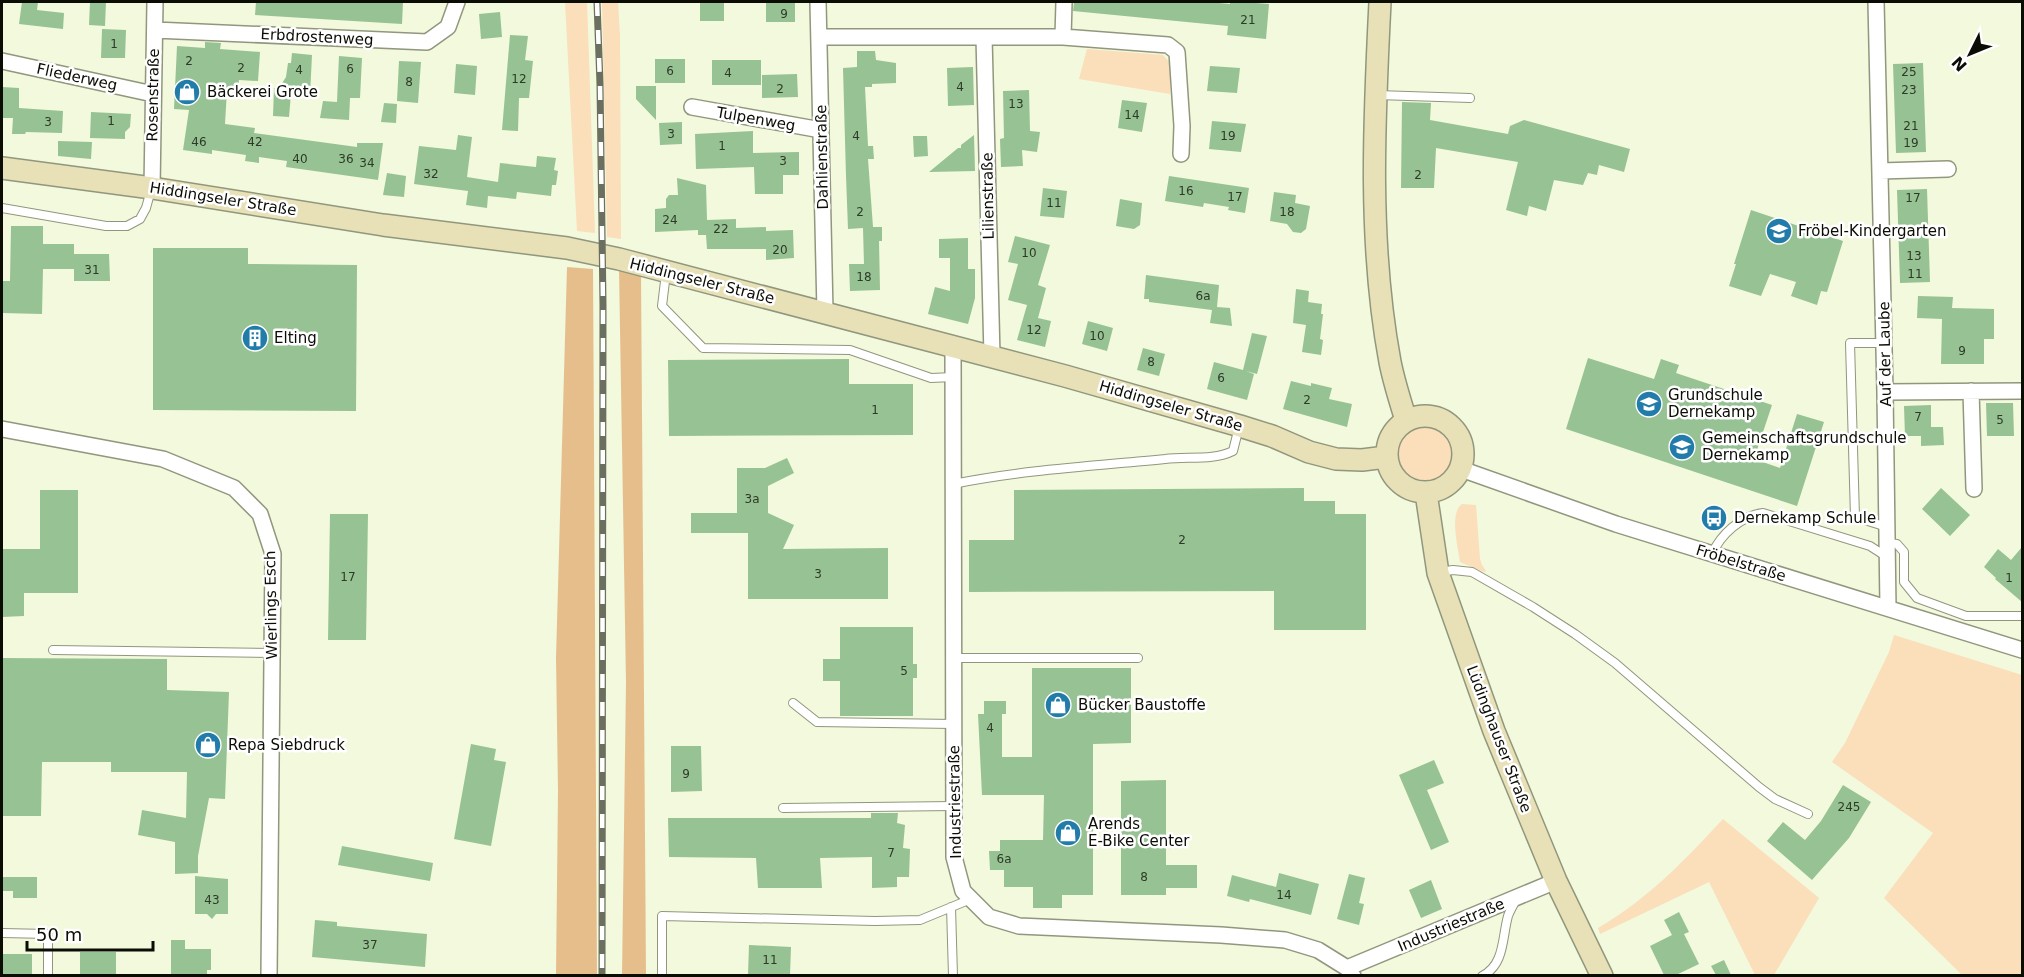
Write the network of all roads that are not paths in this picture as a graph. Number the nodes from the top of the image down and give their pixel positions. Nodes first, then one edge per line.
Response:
1 (155, 2) edge
2 (457, 2) edge
3 (818, 2) edge
4 (1064, 2) edge
5 (1380, 2) edge
6 (1876, 2) edge
7 (155, 30) junction
8 (819, 37) junction
9 (984, 37) junction
10 (1063, 37) junction
11 (2, 61) edge
12 (153, 94) junction
13 (1376, 95) junction
14 (1470, 98) dead end
15 (692, 107) dead end
16 (821, 130) junction
17 (1182, 154) dead end
18 (2, 168) edge
19 (1948, 169) dead end
20 (1880, 171) junction
21 (152, 188) junction
22 (2, 208) edge
23 (666, 272) junction
24 (825, 312) junction
25 (1884, 343) junction
26 (953, 346) junction
27 (992, 356) junction
28 (952, 377) junction
29 (1971, 391) junction
30 (2022, 391) edge
31 (1886, 392) junction
32 (1406, 420) junction
33 (1240, 426) junction
34 (2, 429) edge
35 (1386, 457) junction
36 (1461, 469) junction
37 (953, 484) junction
38 (1974, 489) dead end
39 (1426, 493) junction
40 (1888, 527) junction
41 (1888, 551) junction
42 (1712, 554) junction
43 (1438, 573) junction
44 (1888, 608) junction
45 (2022, 616) edge
46 (54, 650) dead end
47 (2022, 650) edge
48 (272, 653) junction
49 (1138, 657) dead end
50 (954, 658) junction
51 (793, 703) dead end
52 (954, 724) junction
53 (954, 806) junction
54 (783, 808) dead end
55 (1808, 814) dead end
56 (1556, 881) junction
57 (1517, 897) junction
58 (971, 899) junction
59 (951, 907) junction
60 (2, 933) edge
61 (1350, 972) edge
62 (48, 975) edge
63 (269, 975) edge
64 (662, 975) edge
65 (953, 975) edge
66 (1482, 975) edge
67 (1602, 975) edge

1 - 7 street, Rosenstraße
2 - 7 street, Erbdrostenweg
3 - 8 street, Dahlienstraße
4 - 10 street
5 - 13 street
6 - 20 street, Auf der Laube
7 - 12 street, Rosenstraße
8 - 9 street
8 - 16 street, Dahlienstraße
9 - 10 street
9 - 27 street, Lilienstraße
10 - 17 street
11 - 12 street, Fliederweg
12 - 21 street, Rosenstraße
13 - 14 lane
13 - 32 street
15 - 16 street, Tulpenweg
16 - 24 street, Dahlienstraße
18 - 21 street, Hiddingseler Straße
19 - 20 street
20 - 25 street, Auf der Laube
21 - 22 lane
21 - 23 street, Hiddingseler Straße
23 - 24 street, Hiddingseler Straße
23 - 28 lane
24 - 26 street, Hiddingseler Straße
25 - 31 street, Auf der Laube
25 - 40 lane
26 - 27 street, Hiddingseler Straße
26 - 28 street, Industriestraße
27 - 33 street, Hiddingseler Straße
28 - 37 street, Industriestraße
29 - 30 street
29 - 31 street
29 - 38 street
31 - 40 street, Auf der Laube
32 - 35 street
32 - 36 street
33 - 35 street, Hiddingseler Straße
33 - 37 lane
34 - 48 street, Wierlings Esch
35 - 39 street
36 - 39 street
36 - 42 street, Fröbelstraße
37 - 50 street, Industriestraße
39 - 43 street, Lüdinghauser Straße
40 - 41 street, Auf der Laube
41 - 42 lane
41 - 44 street, Auf der Laube
41 - 45 lane
42 - 44 street, Fröbelstraße
43 - 55 lane
43 - 56 street, Lüdinghauser Straße
44 - 47 street, Fröbelstraße
46 - 48 lane
48 - 63 street, Wierlings Esch
49 - 50 lane
50 - 52 street, Industriestraße
51 - 52 lane
52 - 53 street, Industriestraße
53 - 54 lane
53 - 58 street, Industriestraße
56 - 57 street, Industriestraße
56 - 67 street, Lüdinghauser Straße
57 - 61 street, Industriestraße
57 - 66 lane
58 - 59 lane
58 - 61 street, Industriestraße
59 - 64 lane
59 - 65 lane
60 - 62 lane

